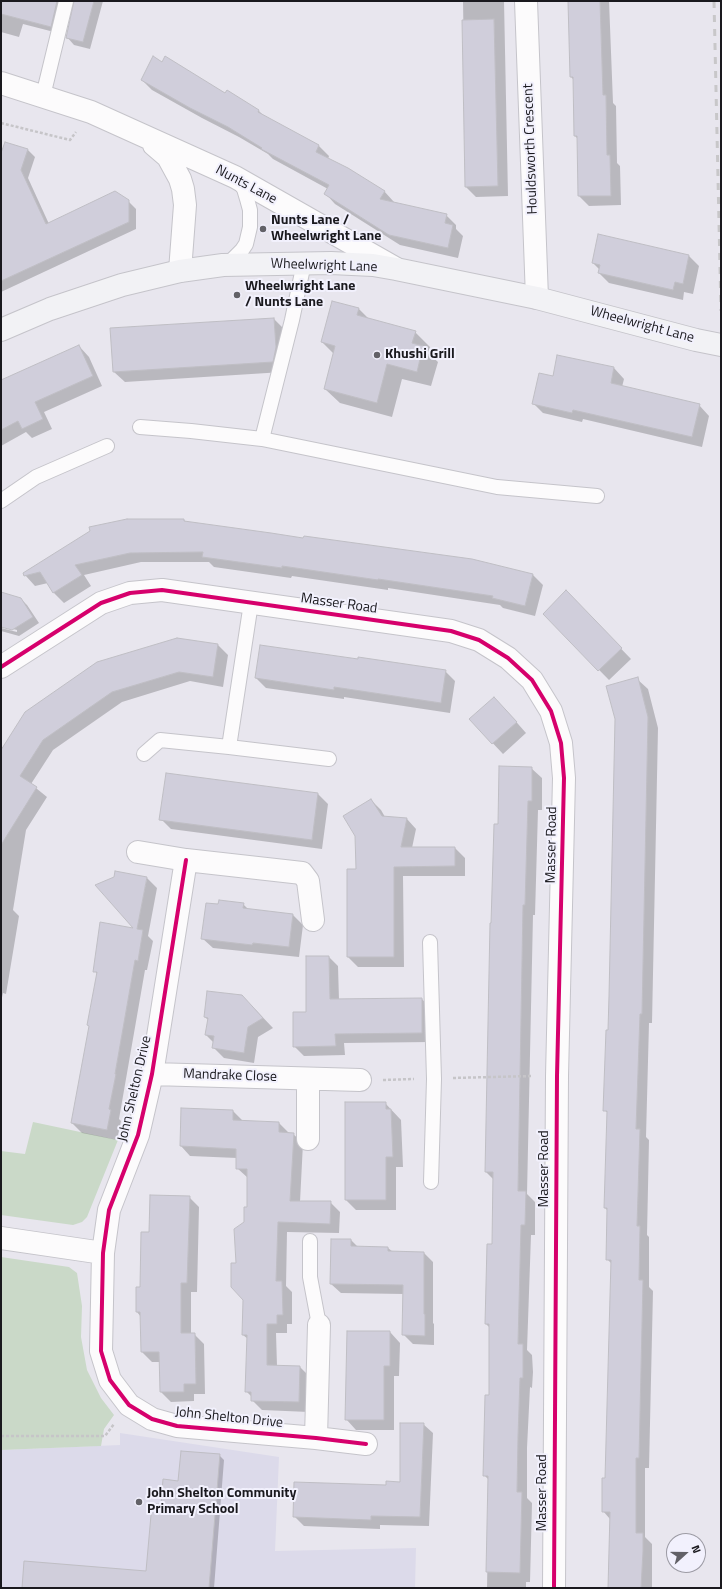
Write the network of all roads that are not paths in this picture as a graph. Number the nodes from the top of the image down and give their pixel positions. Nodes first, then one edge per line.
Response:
1 (66, 1) edge
2 (526, 1) edge
3 (1, 83) edge
4 (43, 96) junction
5 (134, 132) junction
6 (235, 177) junction
7 (304, 263) junction
8 (223, 265) junction
9 (396, 269) junction
10 (180, 272) junction
11 (537, 298) junction
12 (1, 330) edge
13 (721, 345) edge
14 (140, 427) dead end
15 (262, 439) junction
16 (107, 446) dead end
17 (597, 496) dead end
18 (1, 501) edge
19 (251, 603) junction
20 (1, 667) edge
21 (230, 747) junction
22 (144, 754) dead end
23 (329, 759) dead end
24 (138, 852) dead end
25 (186, 860) junction
26 (313, 920) dead end
27 (430, 942) dead end
28 (152, 1074) junction
29 (308, 1079) junction
30 (360, 1080) road end
31 (308, 1139) dead end
32 (431, 1182) dead end
33 (1, 1238) edge
34 (310, 1241) dead end
35 (104, 1253) junction
36 (319, 1325) joint
37 (316, 1438) junction
38 (366, 1444) dead end
39 (554, 1588) edge

1 - 4 lane
2 - 11 street, Houldsworth Crescent
3 - 4 street, Nunts Lane
4 - 5 street, Nunts Lane
5 - 6 street, Nunts Lane
5 - 10 street, Nunts Lane
6 - 8 lane
6 - 9 street, Nunts Lane
7 - 8 street, Wheelwright Lane
7 - 9 street, Wheelwright Lane
7 - 15 lane
8 - 10 street, Wheelwright Lane
9 - 11 street, Wheelwright Lane
10 - 12 street, Wheelwright Lane
11 - 13 street, Wheelwright Lane
14 - 15 lane
15 - 17 lane
16 - 18 lane
19 - 20 street, Masser Road
19 - 21 lane
19 - 39 street, Masser Road
21 - 22 lane
21 - 23 lane
24 - 25 street
25 - 26 street
25 - 28 street, John Shelton Drive
27 - 32 lane
28 - 29 street, Mandrake Close
28 - 35 street, John Shelton Drive
29 - 30 street, Mandrake Close
29 - 31 street
33 - 35 street
34 - 36 lane
35 - 37 street, John Shelton Drive
36 - 37 street
37 - 38 street, John Shelton Drive

